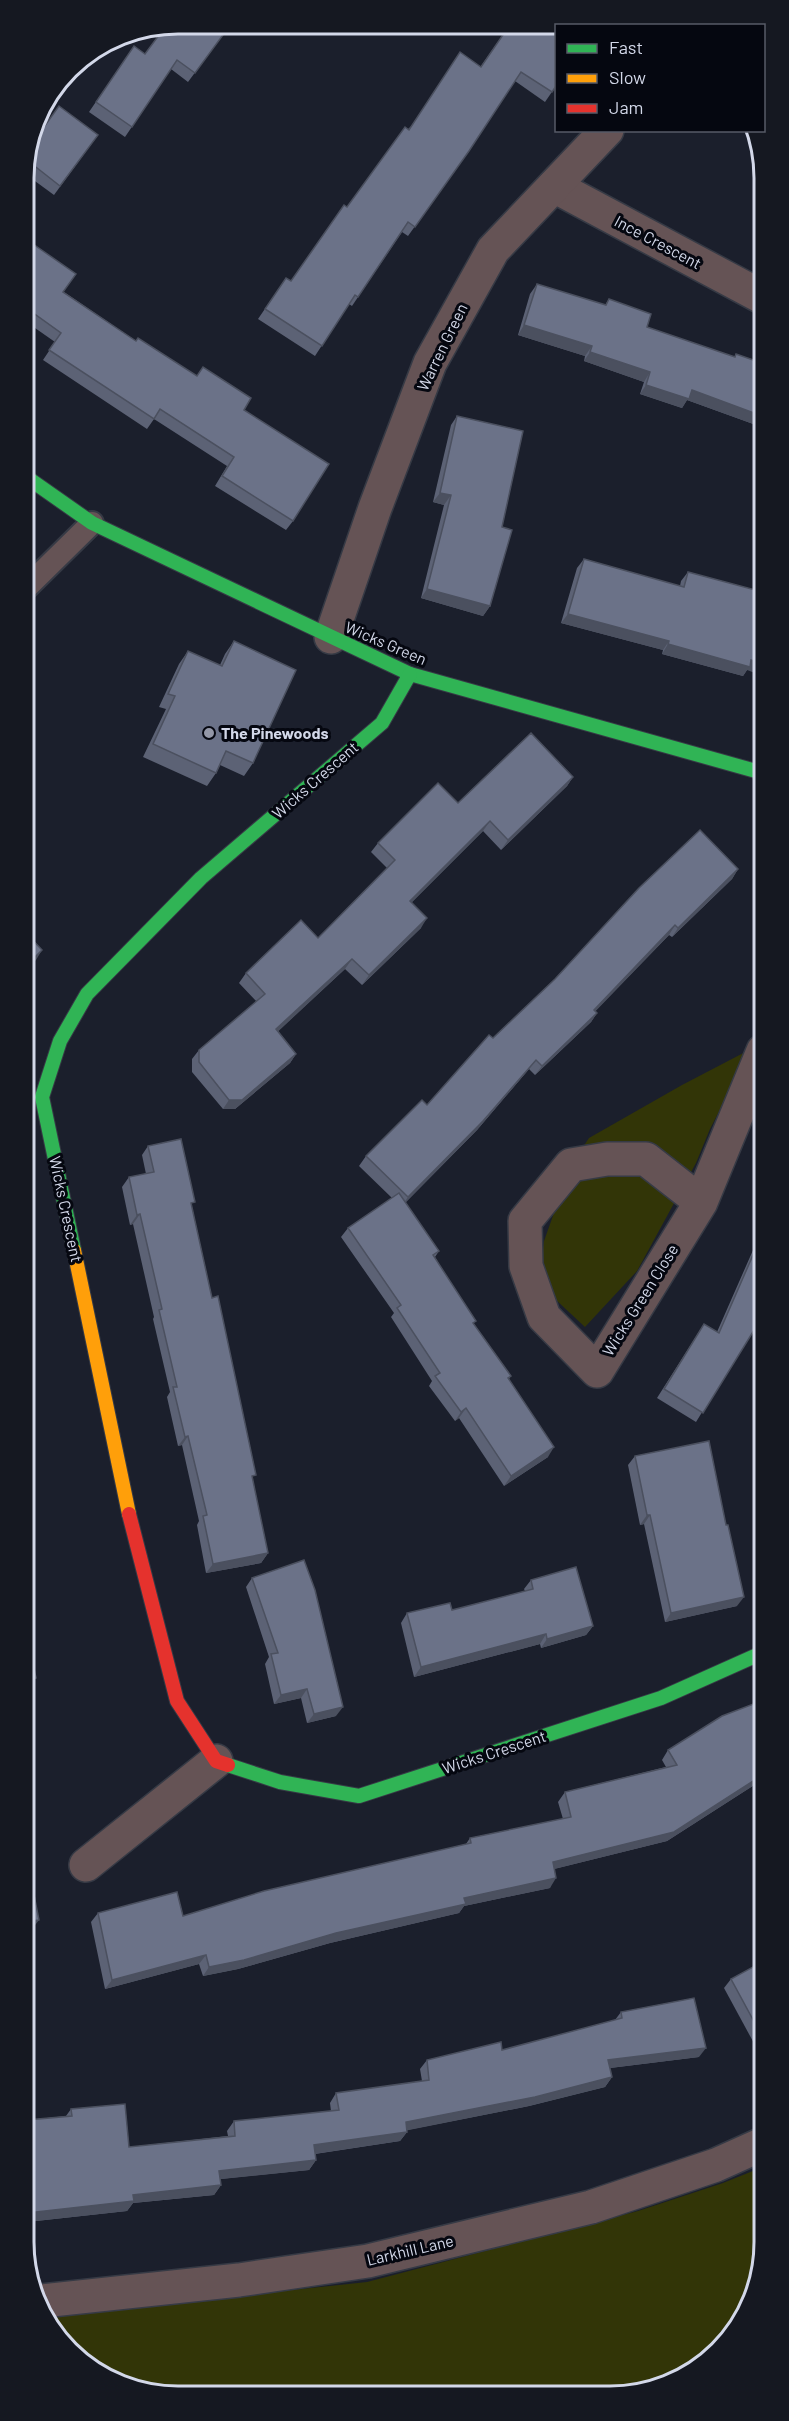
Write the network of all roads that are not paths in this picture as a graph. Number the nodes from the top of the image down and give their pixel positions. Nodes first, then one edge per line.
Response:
1 (605, 132) edge
2 (554, 186) junction
3 (754, 293) edge
4 (35, 483) edge
5 (92, 523) junction
6 (35, 581) edge
7 (331, 637) junction
8 (410, 674) junction
9 (754, 770) edge
10 (754, 1073) edge
11 (35, 1097) edge
12 (35, 1100) edge
13 (701, 1202) junction
14 (754, 1656) edge
15 (216, 1761) junction
16 (86, 1865) dead end
17 (754, 2148) edge
18 (47, 2300) edge

1 - 2 street, Warren Green
2 - 3 street, Ince Crescent
2 - 7 street, Warren Green
4 - 5 street, Wicks Green
5 - 6 lane
5 - 7 street, Wicks Green
7 - 8 street, Wicks Green
8 - 9 street, Wicks Green
8 - 11 street, Wicks Crescent
10 - 13 street, Wicks Green Close
12 - 15 street, Wicks Crescent
13 - 13 street, Wicks Green Close
14 - 15 street, Wicks Crescent
15 - 16 street
17 - 18 street, Larkhill Lane

